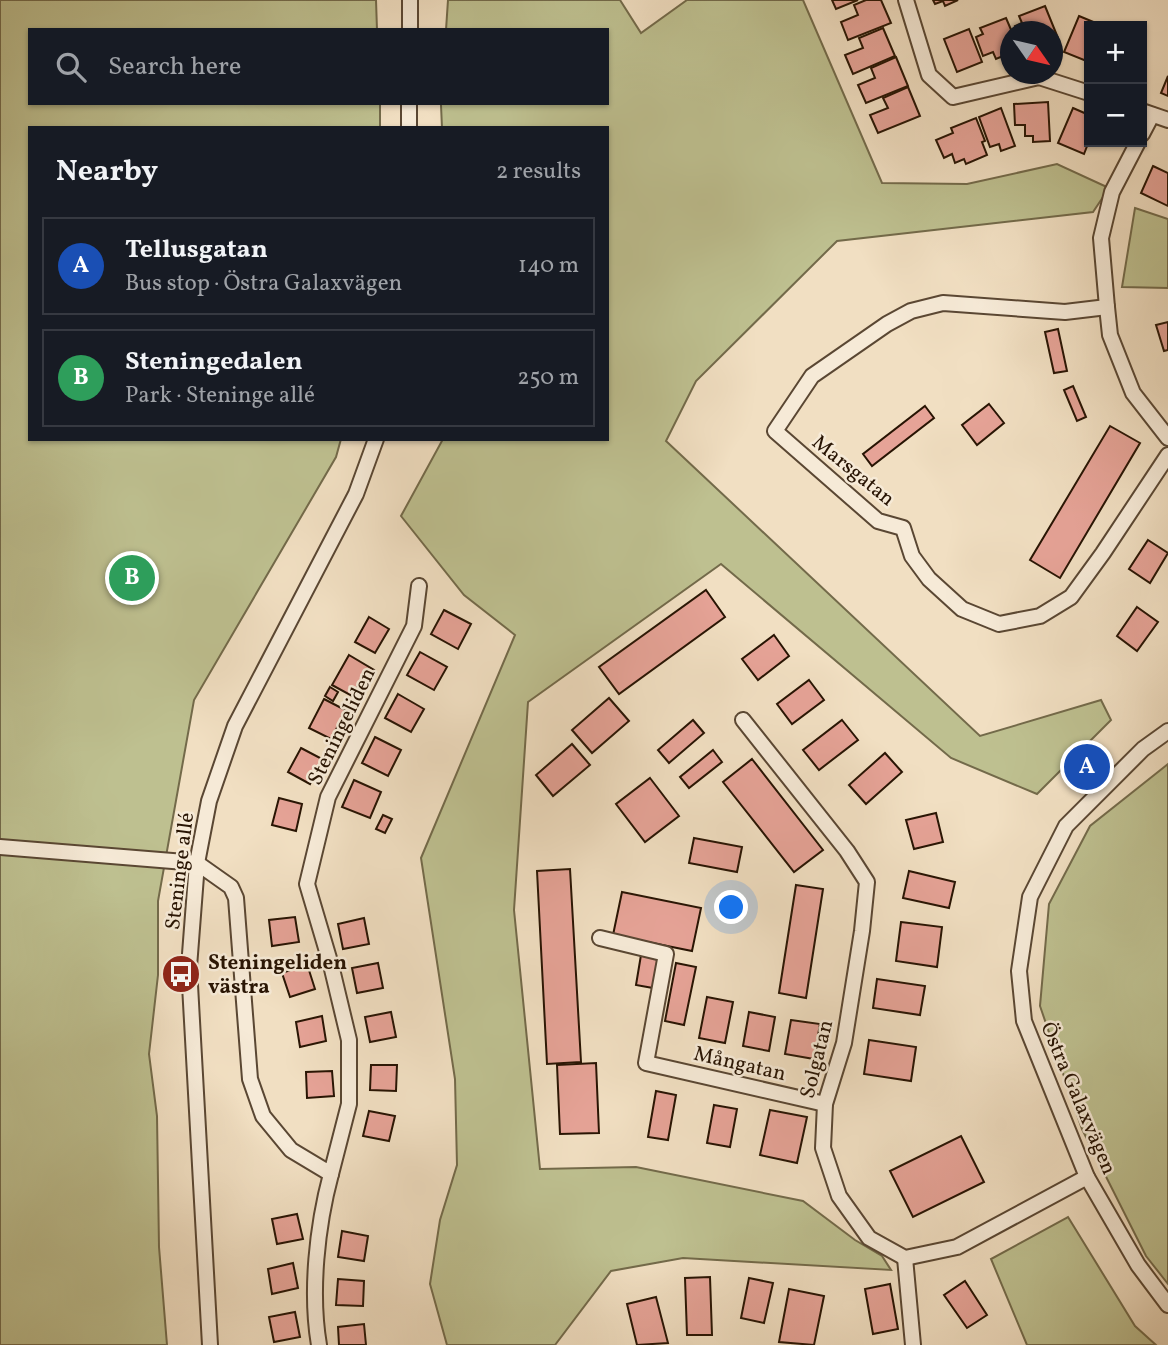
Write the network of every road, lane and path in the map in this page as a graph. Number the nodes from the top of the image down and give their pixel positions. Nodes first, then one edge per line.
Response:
1 (410, 0) edge
2 (906, 0) edge
3 (410, 28) edge
4 (1084, 91) edge
5 (409, 105) edge
6 (1147, 113) edge
7 (1168, 120) edge
8 (409, 126) edge
9 (1135, 147) edge
10 (1107, 307) junction
11 (1168, 438) edge
12 (375, 441) edge
13 (1168, 455) edge
14 (419, 586) dead end
15 (743, 720) dead end
16 (1168, 731) edge
17 (0, 848) edge
18 (197, 863) junction
19 (600, 938) dead end
20 (825, 1104) junction
21 (331, 1174) junction
22 (1087, 1177) junction
23 (905, 1258) junction
24 (1168, 1305) edge
25 (210, 1345) edge
26 (319, 1345) edge
27 (913, 1345) edge

1 - 3 street
2 - 4 street
5 - 8 street
6 - 7 street
9 - 10 street
10 - 11 street
10 - 13 street, Marsgatan
12 - 18 street, Steninge allé
14 - 21 street, Steningeliden
15 - 20 street, Solgatan
16 - 22 street, Östra Galaxvägen
17 - 18 street
18 - 21 street
18 - 25 street, Steninge allé
19 - 20 street, Mångatan
20 - 23 street, Solgatan
21 - 26 street, Steningeliden
22 - 23 street
22 - 24 street, Östra Galaxvägen
23 - 27 street

